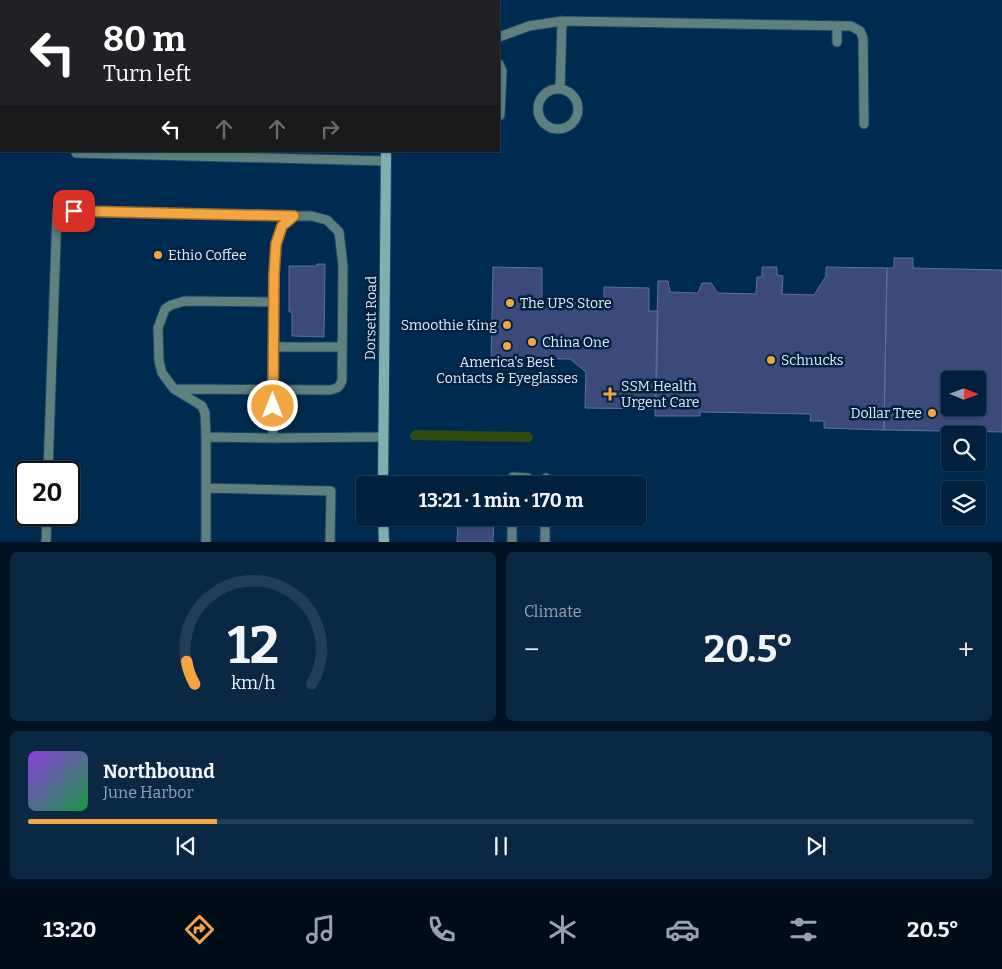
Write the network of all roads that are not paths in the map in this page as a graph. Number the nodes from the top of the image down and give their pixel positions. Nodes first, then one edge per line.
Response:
1 (562, 21) junction
2 (837, 26) junction
3 (500, 37) edge
4 (837, 42) dead end
5 (500, 66) edge
6 (560, 89) junction
7 (500, 115) edge
8 (864, 124) dead end
9 (76, 152) edge
10 (205, 154) edge
11 (386, 156) edge
12 (294, 216) junction
13 (274, 302) junction
14 (273, 346) junction
15 (342, 347) junction
16 (174, 389) junction
17 (273, 390) junction
18 (206, 437) junction
19 (383, 437) junction
20 (273, 438) junction
21 (48, 461) edge
22 (382, 476) edge
23 (206, 488) junction
24 (47, 526) edge
25 (383, 526) edge
26 (512, 526) edge
27 (545, 526) edge
28 (46, 542) edge
29 (206, 542) edge
30 (330, 542) edge
31 (384, 542) edge
32 (512, 542) edge
33 (545, 542) edge

1 - 2 lane
1 - 3 lane
1 - 6 lane
2 - 4 lane
2 - 8 lane
5 - 7 lane
6 - 6 lane
9 - 10 lane
10 - 11 lane
11 - 19 main road, Dorsett Road
12 - 13 lane
12 - 15 lane
12 - 21 lane
13 - 14 lane
13 - 16 lane
14 - 15 lane
14 - 17 lane
15 - 17 lane
16 - 17 lane
16 - 18 lane
17 - 20 lane
18 - 20 lane
18 - 23 lane
19 - 20 lane
19 - 22 main road, Dorsett Road
23 - 29 lane
23 - 30 lane
24 - 28 lane
25 - 31 main road
26 - 32 lane
27 - 33 lane

